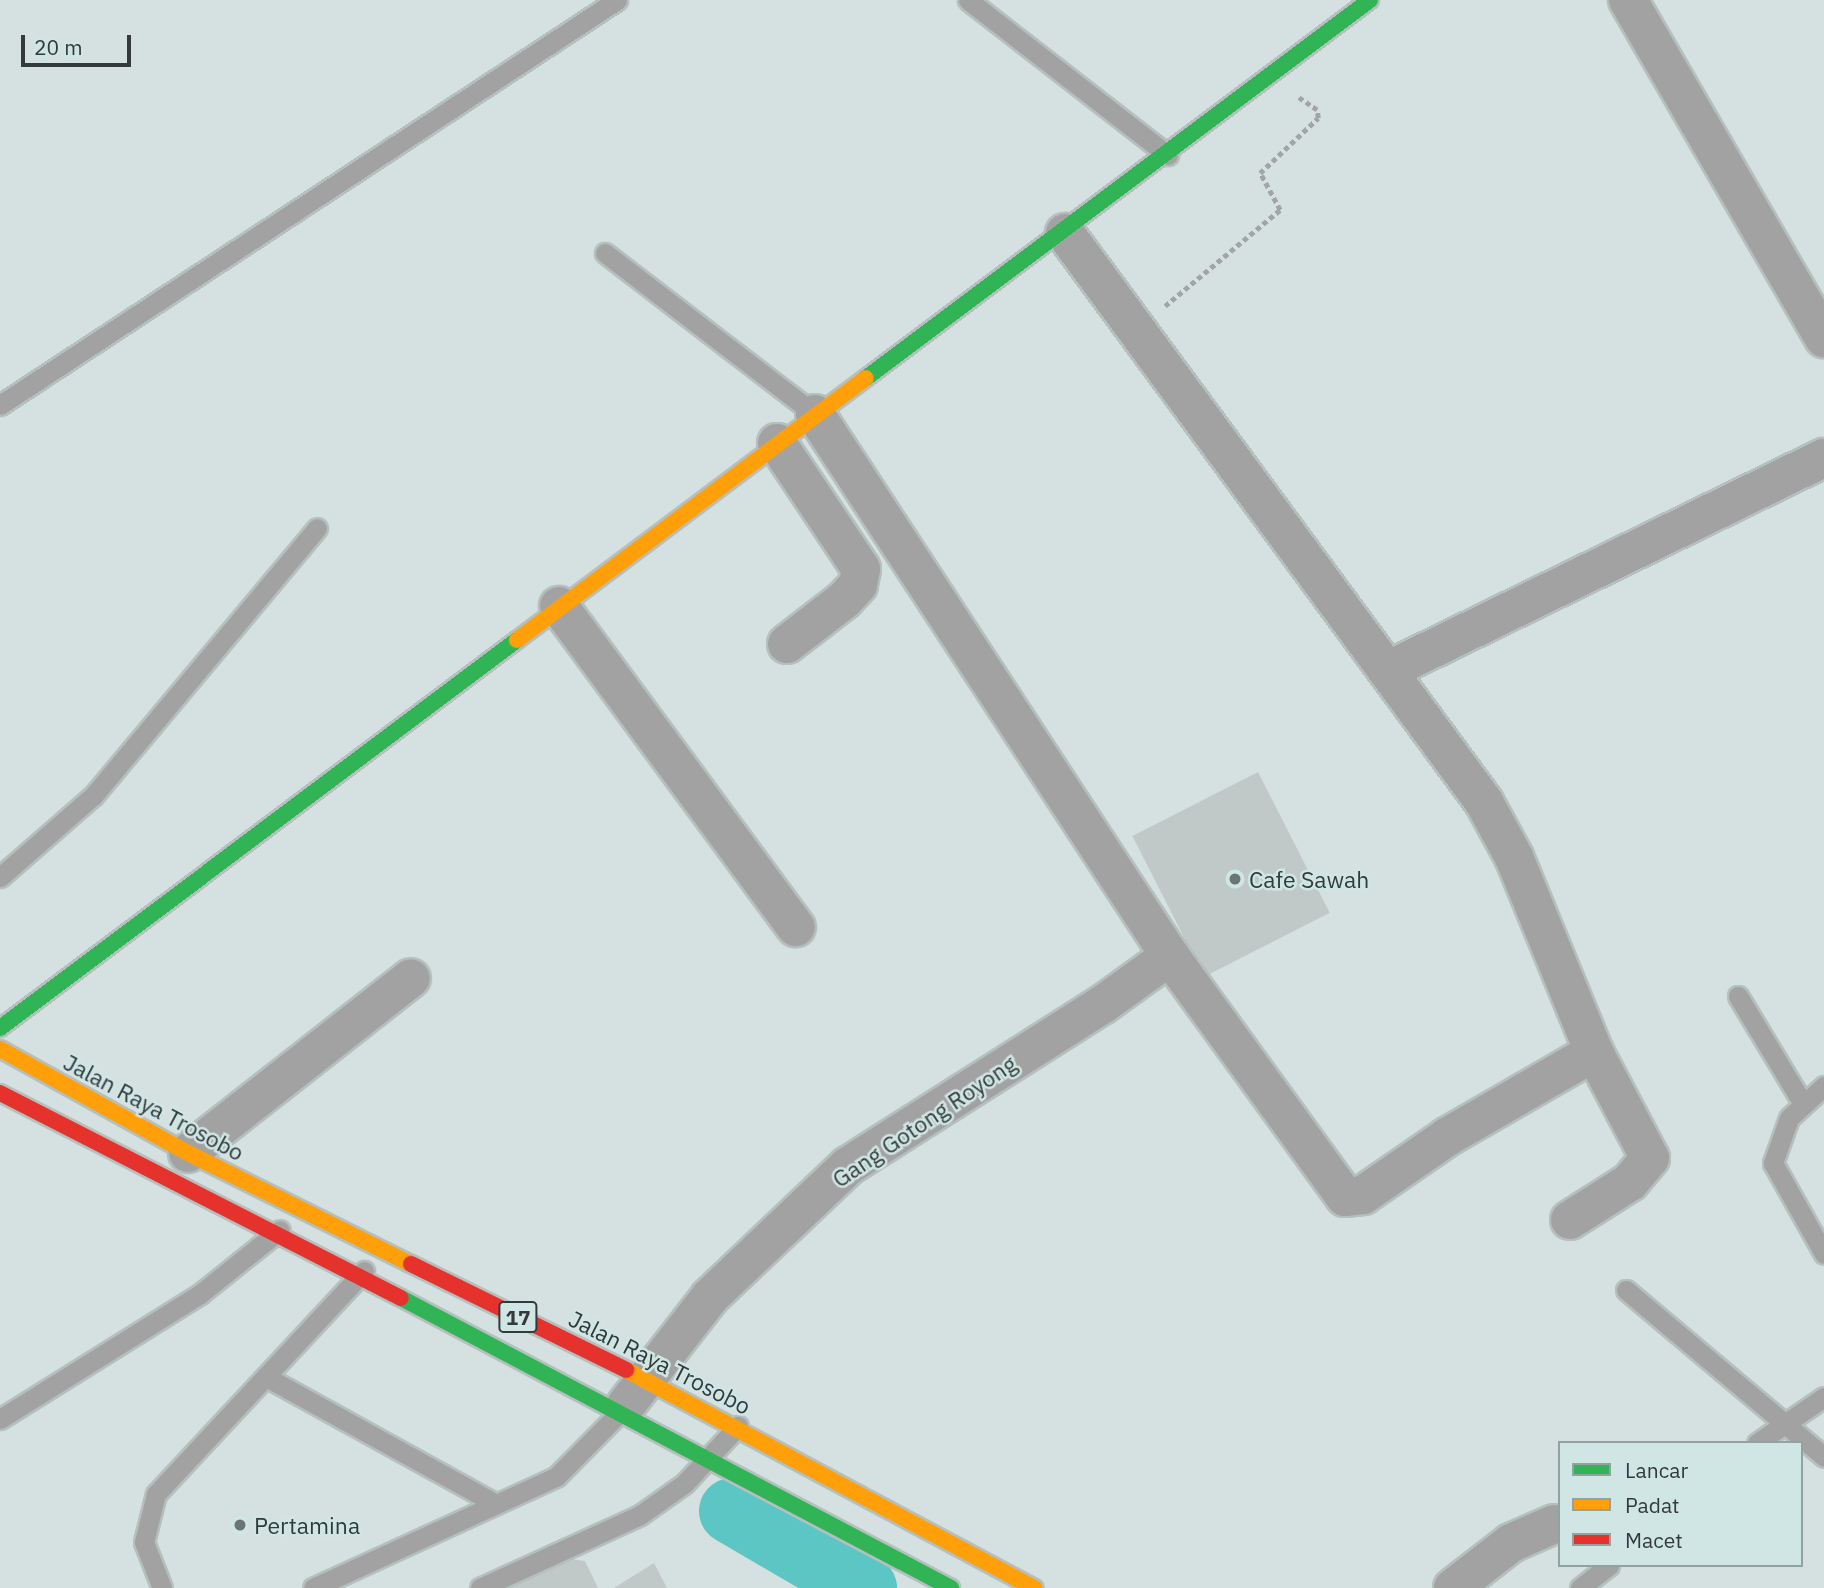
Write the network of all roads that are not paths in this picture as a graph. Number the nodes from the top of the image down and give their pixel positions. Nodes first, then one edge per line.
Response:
1 (617, 0) edge
2 (968, 0) edge
3 (1370, 0) edge
4 (1628, 0) edge
5 (1168, 155) junction
6 (1065, 233) junction
7 (606, 253) dead end
8 (1824, 338) edge
9 (0, 405) edge
10 (815, 414) junction
11 (777, 443) junction
12 (1824, 458) edge
13 (317, 528) dead end
14 (559, 606) junction
15 (787, 644) dead end
16 (1388, 670) junction
17 (0, 877) edge
18 (796, 927) dead end
19 (1170, 956) junction
20 (411, 978) dead end
21 (1738, 996) dead end
22 (0, 1028) edge
23 (0, 1049) edge
24 (1594, 1052) junction
25 (1824, 1086) edge
26 (0, 1093) edge
27 (1802, 1102) junction
28 (188, 1153) junction
29 (301, 1209) junction
30 (1570, 1220) dead end
31 (274, 1235) junction
32 (381, 1250) junction
33 (1824, 1254) edge
34 (359, 1277) junction
35 (1626, 1290) dead end
36 (268, 1377) junction
37 (644, 1379) junction
38 (1824, 1397) edge
39 (0, 1419) edge
40 (1780, 1423) junction
41 (611, 1424) junction
42 (738, 1426) junction
43 (1759, 1441) edge
44 (1824, 1457) edge
45 (711, 1459) junction
46 (496, 1504) junction
47 (1554, 1524) dead end
48 (1606, 1567) edge
49 (162, 1588) edge
50 (313, 1588) edge
51 (480, 1588) edge
52 (951, 1588) edge
53 (1035, 1588) edge
54 (1453, 1588) edge
55 (1580, 1588) edge

1 - 9 lane
2 - 5 lane
3 - 5 main road
4 - 8 street
5 - 6 main road
6 - 10 main road
6 - 16 street
7 - 10 lane
10 - 11 main road
10 - 19 street
11 - 14 main road
11 - 15 street
12 - 16 street
13 - 17 lane
14 - 18 street
14 - 22 main road
16 - 24 street
19 - 24 street
19 - 37 street, Gang Gotong Royong
20 - 28 street
21 - 27 lane
23 - 28 main road, Jalan Raya Trosobo / 17
24 - 30 street
25 - 27 lane
26 - 31 main road, 17
27 - 33 lane
28 - 29 main road, Jalan Raya Trosobo / 17
29 - 31 lane
29 - 32 main road, Jalan Raya Trosobo / 17
31 - 34 main road, 17
31 - 39 lane
32 - 34 lane
32 - 37 main road, Jalan Raya Trosobo / 17
34 - 36 lane
34 - 41 main road, 17
35 - 40 lane
36 - 46 lane
36 - 49 lane
37 - 41 street, Gang Gotong Royong
37 - 42 main road, Jalan Raya Trosobo / 17
38 - 40 lane
40 - 43 lane
40 - 44 lane
41 - 45 main road, 17
41 - 46 lane
42 - 45 lane
42 - 53 main road, Jalan Raya Trosobo / 17
45 - 51 lane
45 - 52 main road, 17
46 - 50 lane
47 - 54 street
48 - 55 lane

